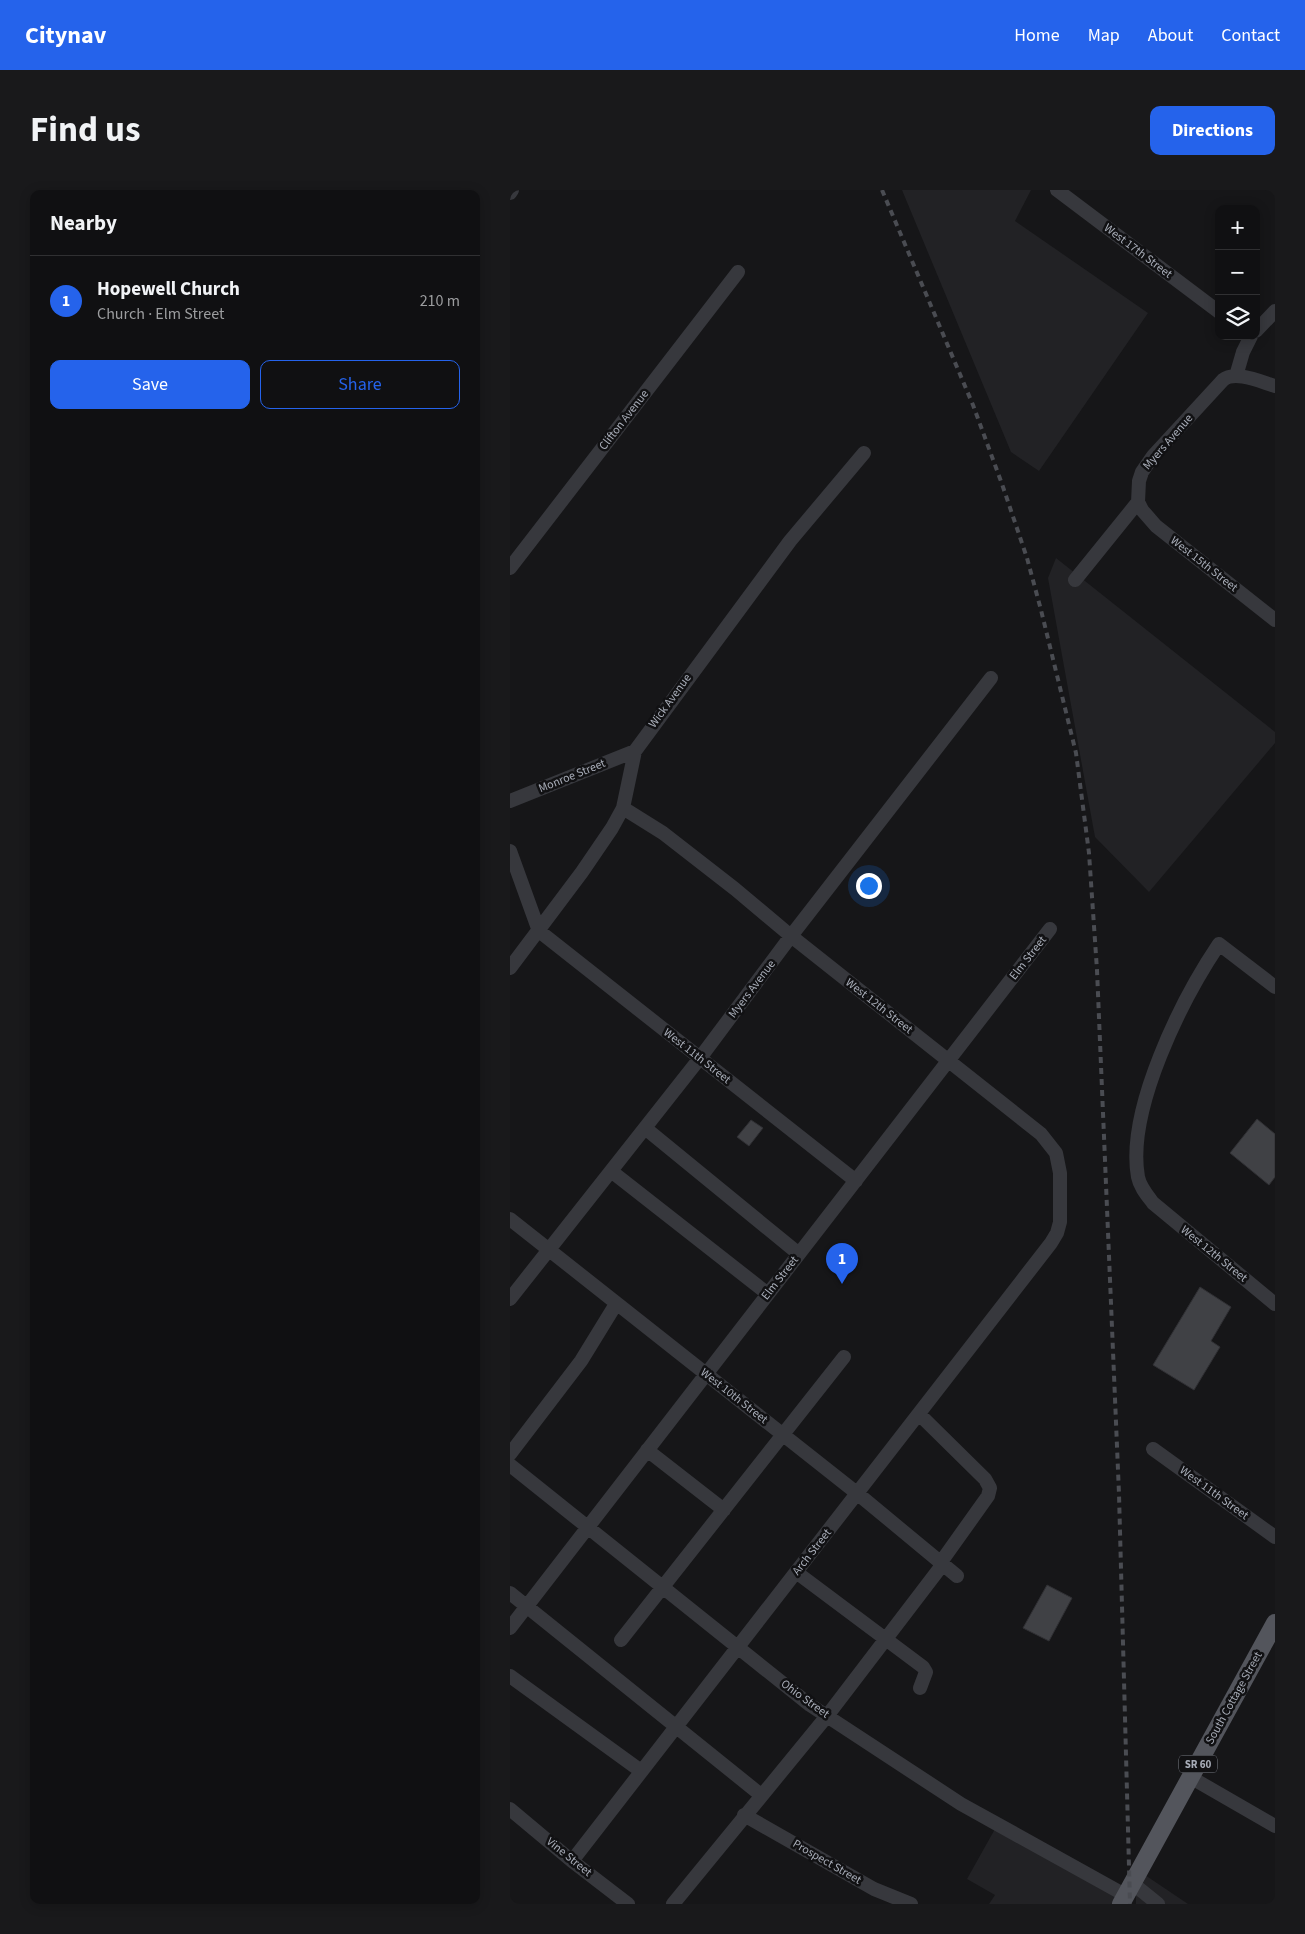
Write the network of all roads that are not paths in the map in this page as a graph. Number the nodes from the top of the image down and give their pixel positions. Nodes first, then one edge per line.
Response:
1 (512, 190) edge
2 (1057, 190) edge
3 (510, 193) edge
4 (738, 272) dead end
5 (1215, 309) edge
6 (1275, 311) edge
7 (1260, 327) edge
8 (1249, 340) edge
9 (1236, 376) junction
10 (1275, 386) edge
11 (864, 453) dead end
12 (1138, 502) junction
13 (510, 568) edge
14 (1075, 580) dead end
15 (1275, 620) edge
16 (991, 678) dead end
17 (635, 751) junction
18 (510, 801) edge
19 (622, 808) junction
20 (510, 850) edge
21 (1050, 929) dead end
22 (539, 930) junction
23 (791, 936) junction
24 (510, 968) edge
25 (1275, 987) edge
26 (700, 1058) junction
27 (948, 1061) junction
28 (645, 1128) junction
29 (611, 1171) junction
30 (856, 1181) junction
31 (510, 1219) edge
32 (1052, 1244) joint
33 (548, 1250) junction
34 (799, 1254) junction
35 (768, 1294) junction
36 (510, 1299) edge
37 (616, 1304) junction
38 (1275, 1304) edge
39 (844, 1357) dead end
40 (706, 1374) junction
41 (919, 1414) junction
42 (783, 1434) junction
43 (1153, 1449) dead end
44 (647, 1450) junction
45 (510, 1454) edge
46 (510, 1465) edge
47 (858, 1494) junction
48 (724, 1510) junction
49 (587, 1528) junction
50 (1275, 1537) edge
51 (942, 1563) junction
52 (796, 1572) junction
53 (957, 1576) dead end
54 (664, 1588) junction
55 (510, 1593) edge
56 (527, 1606) junction
57 (1275, 1623) edge
58 (510, 1628) edge
59 (886, 1639) junction
60 (621, 1640) dead end
61 (737, 1647) junction
62 (510, 1676) edge
63 (920, 1688) dead end
64 (827, 1716) junction
65 (675, 1727) junction
66 (641, 1771) junction
67 (1190, 1777) junction
68 (761, 1795) junction
69 (510, 1809) edge
70 (744, 1815) junction
71 (1275, 1826) edge
72 (572, 1861) junction
73 (1126, 1894) edge
74 (628, 1904) edge
75 (673, 1904) edge
76 (911, 1904) edge
77 (1158, 1904) edge

1 - 3 street
2 - 5 street, West 17th Street
4 - 13 street, Clifton Avenue
6 - 7 street
8 - 9 street
9 - 10 street
9 - 12 street, Myers Avenue
11 - 17 street, Wick Avenue
12 - 14 street
12 - 15 street, West 15th Street
16 - 23 street, Myers Avenue
17 - 18 street, Monroe Street
17 - 19 street, Wick Avenue
19 - 22 street, Wick Avenue
19 - 23 street, West 12th Street
20 - 22 street
21 - 27 street, Elm Street
22 - 24 street, Wick Avenue
22 - 26 street, West 11th Street
23 - 26 street, Myers Avenue
23 - 27 street, West 12th Street
25 - 38 street, West 12th Street
26 - 28 street, Myers Avenue
26 - 30 street, West 11th Street
27 - 30 street, Elm Street
27 - 32 street, West 12th Street
28 - 29 street, Myers Avenue
28 - 34 street
29 - 33 street, Myers Avenue
29 - 35 street
30 - 34 street, Elm Street
31 - 33 street, West 10th Street
32 - 41 street, Arch Street
33 - 36 street, Myers Avenue
33 - 37 street, West 10th Street
34 - 35 street, Elm Street
35 - 40 street, Elm Street
37 - 40 street, West 10th Street
37 - 45 street
39 - 42 street
40 - 42 street, West 10th Street
40 - 44 street, Elm Street
41 - 47 street, Arch Street
41 - 51 street
42 - 47 street, West 10th Street
42 - 48 street
43 - 50 street, West 11th Street
44 - 48 street
44 - 49 street, Elm Street
46 - 49 street, Ohio Street
47 - 51 street, West 10th Street
47 - 52 street, Arch Street
48 - 54 street
49 - 54 street, Ohio Street
49 - 56 street, Elm Street
51 - 53 street, West 10th Street
51 - 59 street
52 - 59 street
52 - 61 street, Arch Street
54 - 60 street
54 - 61 street, Ohio Street
55 - 56 street
56 - 58 street, Elm Street
56 - 65 street
57 - 67 main road, South Cottage Street / SR 60
59 - 63 street
59 - 64 street
61 - 64 street, Ohio Street
61 - 65 street, Arch Street
62 - 66 street
64 - 68 street
64 - 73 street, Ohio Street
65 - 66 street, Arch Street
65 - 68 street
66 - 72 street, Arch Street
67 - 71 street
67 - 73 main road, South Cottage Street / SR 60
68 - 70 street
69 - 72 street, Vine Street
70 - 75 street
70 - 76 street, Prospect Street
72 - 74 street, Vine Street
73 - 77 street, Ohio Street

